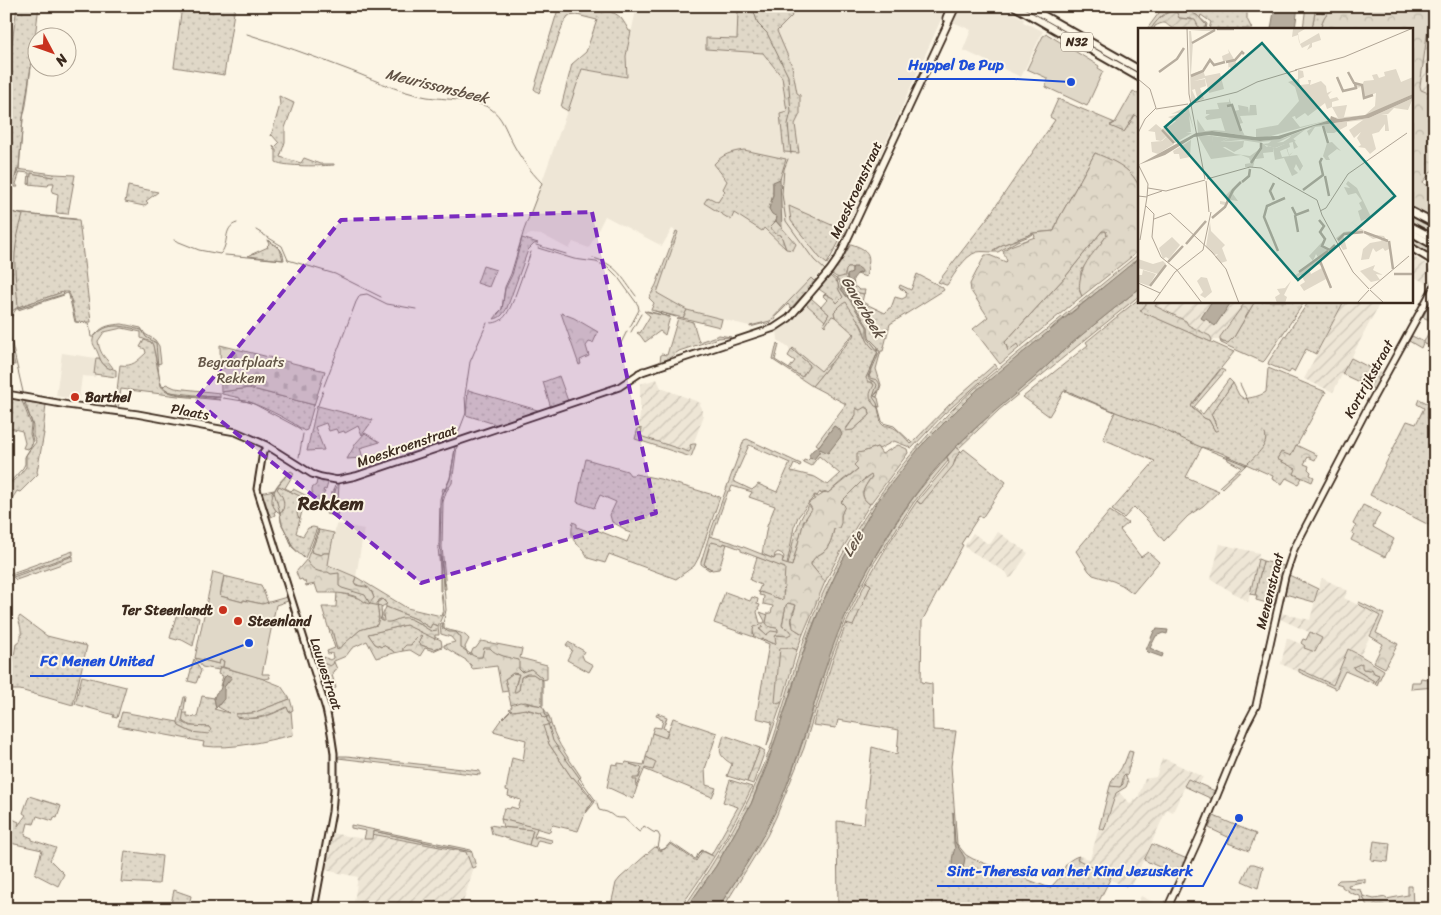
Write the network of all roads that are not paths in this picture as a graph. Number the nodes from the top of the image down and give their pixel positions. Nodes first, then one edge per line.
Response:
1 (951, 6) edge
2 (956, 6) edge
3 (1014, 6) edge
4 (1027, 6) edge
5 (1138, 69) edge
6 (924, 73) junction
7 (1138, 77) edge
8 (1414, 213) edge
9 (1435, 224) edge
10 (1414, 228) edge
11 (1414, 234) edge
12 (1435, 240) edge
13 (1435, 246) edge
14 (1414, 249) edge
15 (1435, 262) edge
16 (1435, 285) edge
17 (6, 394) edge
18 (220, 429) joint
19 (267, 446) junction
20 (1327, 486) joint
21 (314, 909) edge
22 (1167, 909) edge

1 - 6 main road, Moeskroenstraat
2 - 6 main road, Moeskroenstraat
3 - 7 highway, N32
4 - 5 highway, N32
6 - 19 main road, Moeskroenstraat
8 - 9 highway
10 - 12 highway
11 - 13 highway
14 - 15 highway
16 - 20 main road, Kortrijkstraat
17 - 18 main road, Plaats
18 - 19 main road, Moeskroenstraat
19 - 21 street, Lauwestraat
20 - 22 main road, Menenstraat

